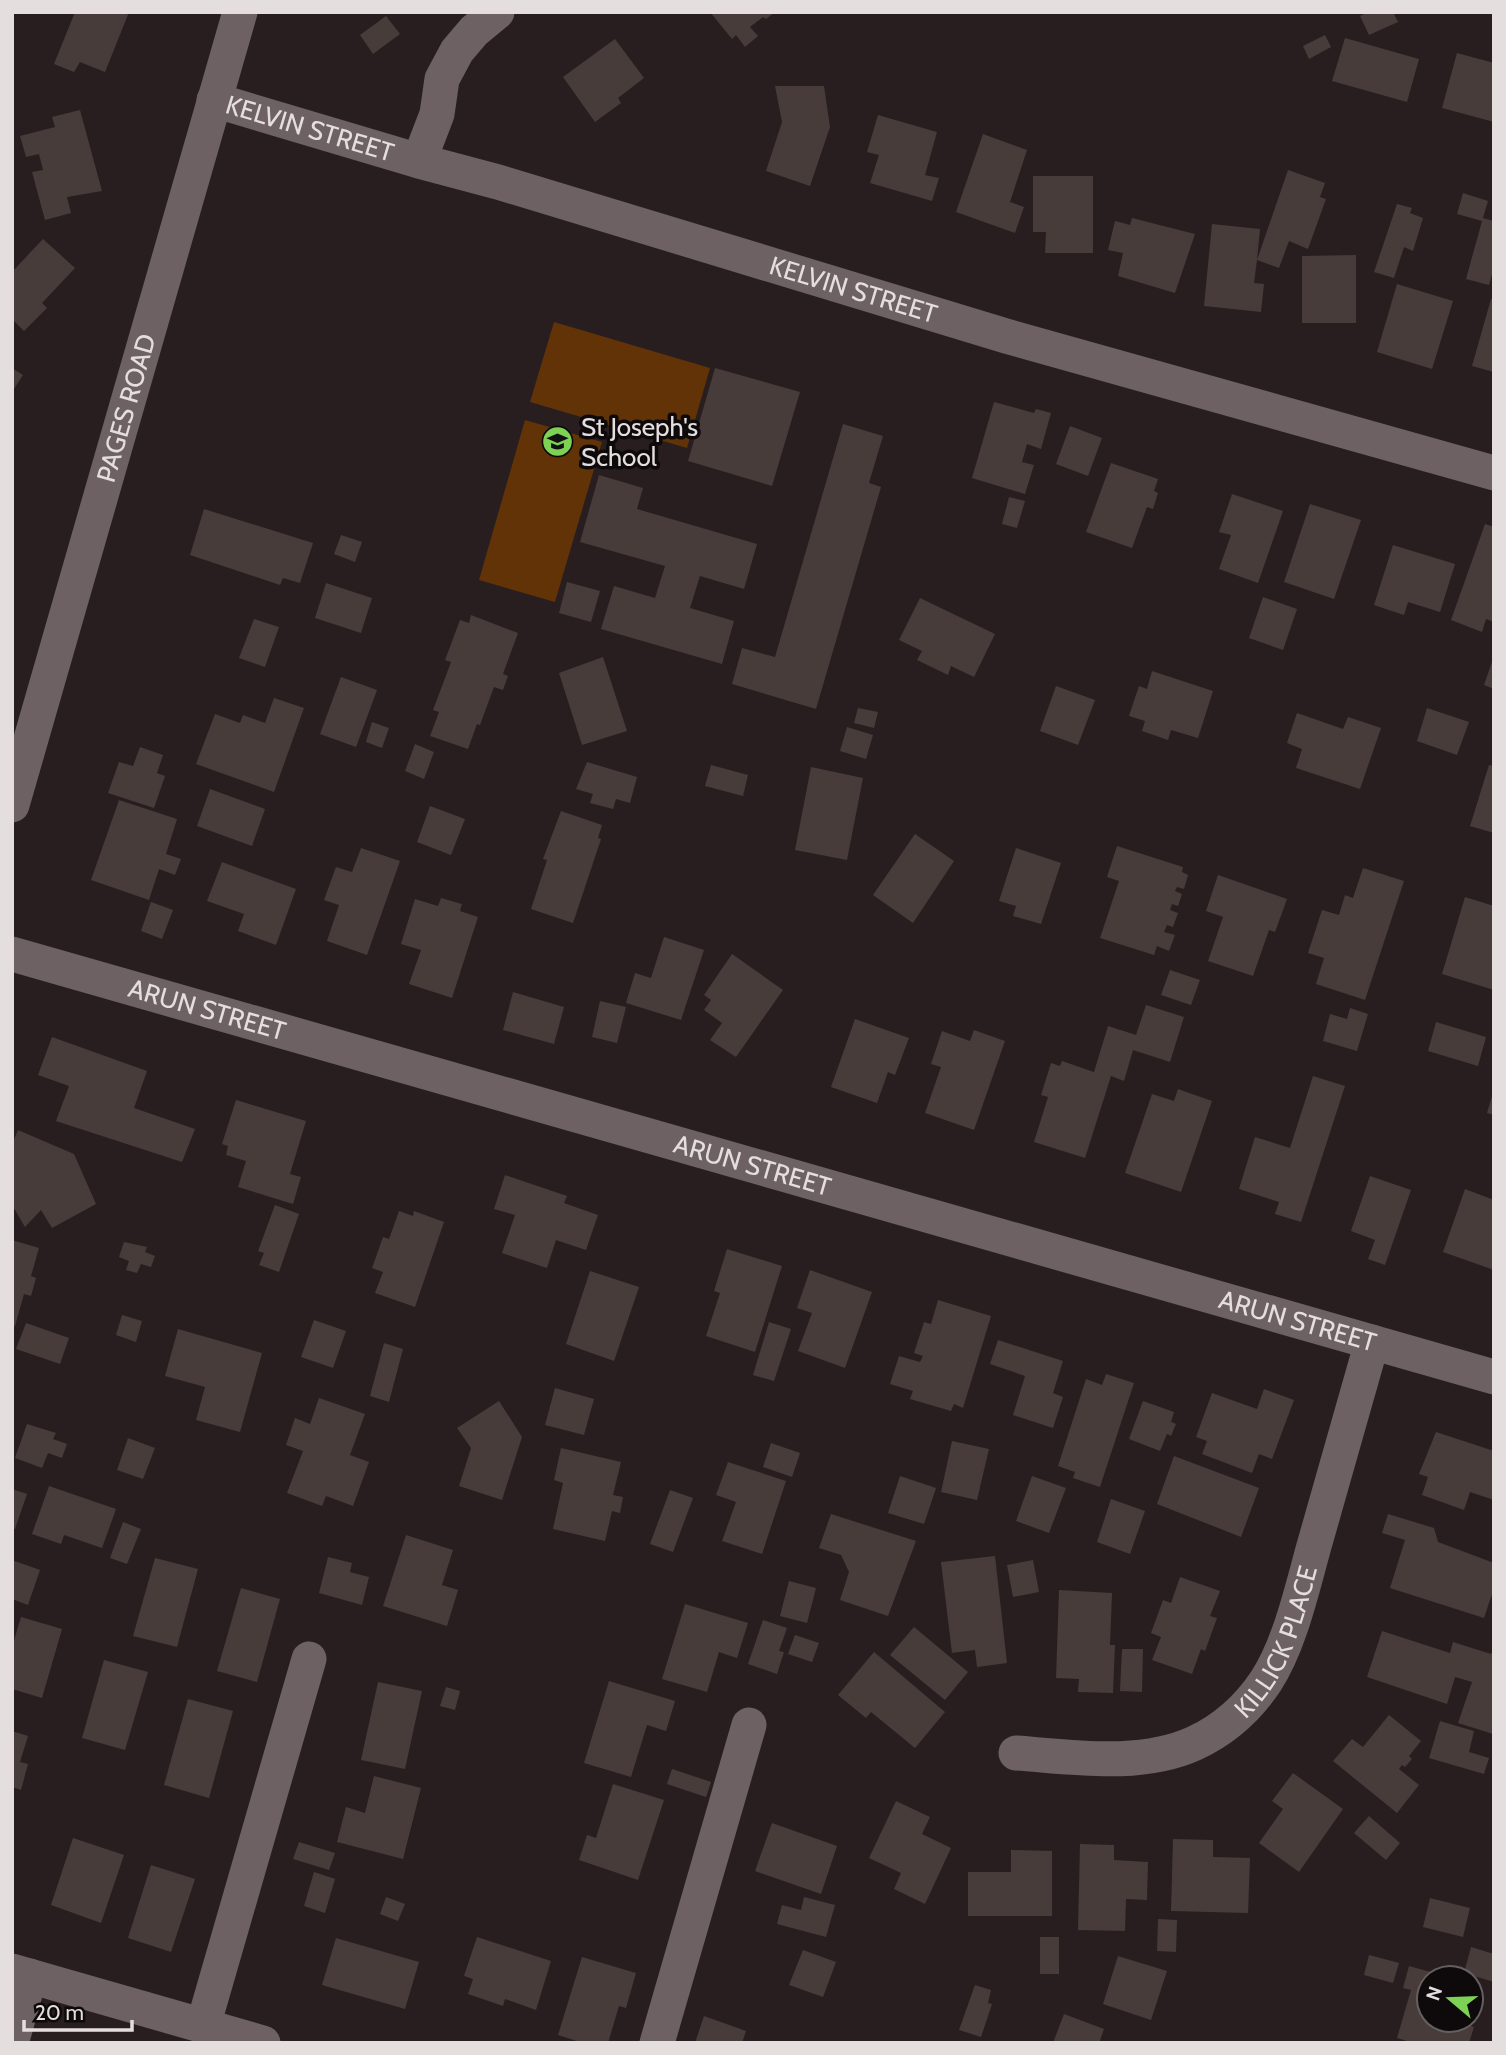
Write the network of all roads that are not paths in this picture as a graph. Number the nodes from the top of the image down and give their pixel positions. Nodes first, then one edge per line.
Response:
1 (240, 12) edge
2 (497, 12) edge
3 (214, 100) junction
4 (419, 162) junction
5 (1494, 473) edge
6 (12, 805) edge
7 (12, 954) edge
8 (1372, 1342) junction
9 (1494, 1377) edge
10 (309, 1659) dead end
11 (749, 1725) dead end
12 (1016, 1753) dead end
13 (21, 1973) edge
14 (203, 2026) junction
15 (12, 2040) edge
16 (262, 2043) edge
17 (657, 2043) edge

1 - 3 street, PAGES ROAD
2 - 4 street
3 - 4 street, KELVIN STREET
3 - 6 street, PAGES ROAD
4 - 5 street, KELVIN STREET
7 - 8 street, ARUN STREET
8 - 9 street, ARUN STREET
8 - 12 street, KILLICK PLACE
10 - 14 street
11 - 17 street
13 - 14 street
13 - 15 street
14 - 16 street

